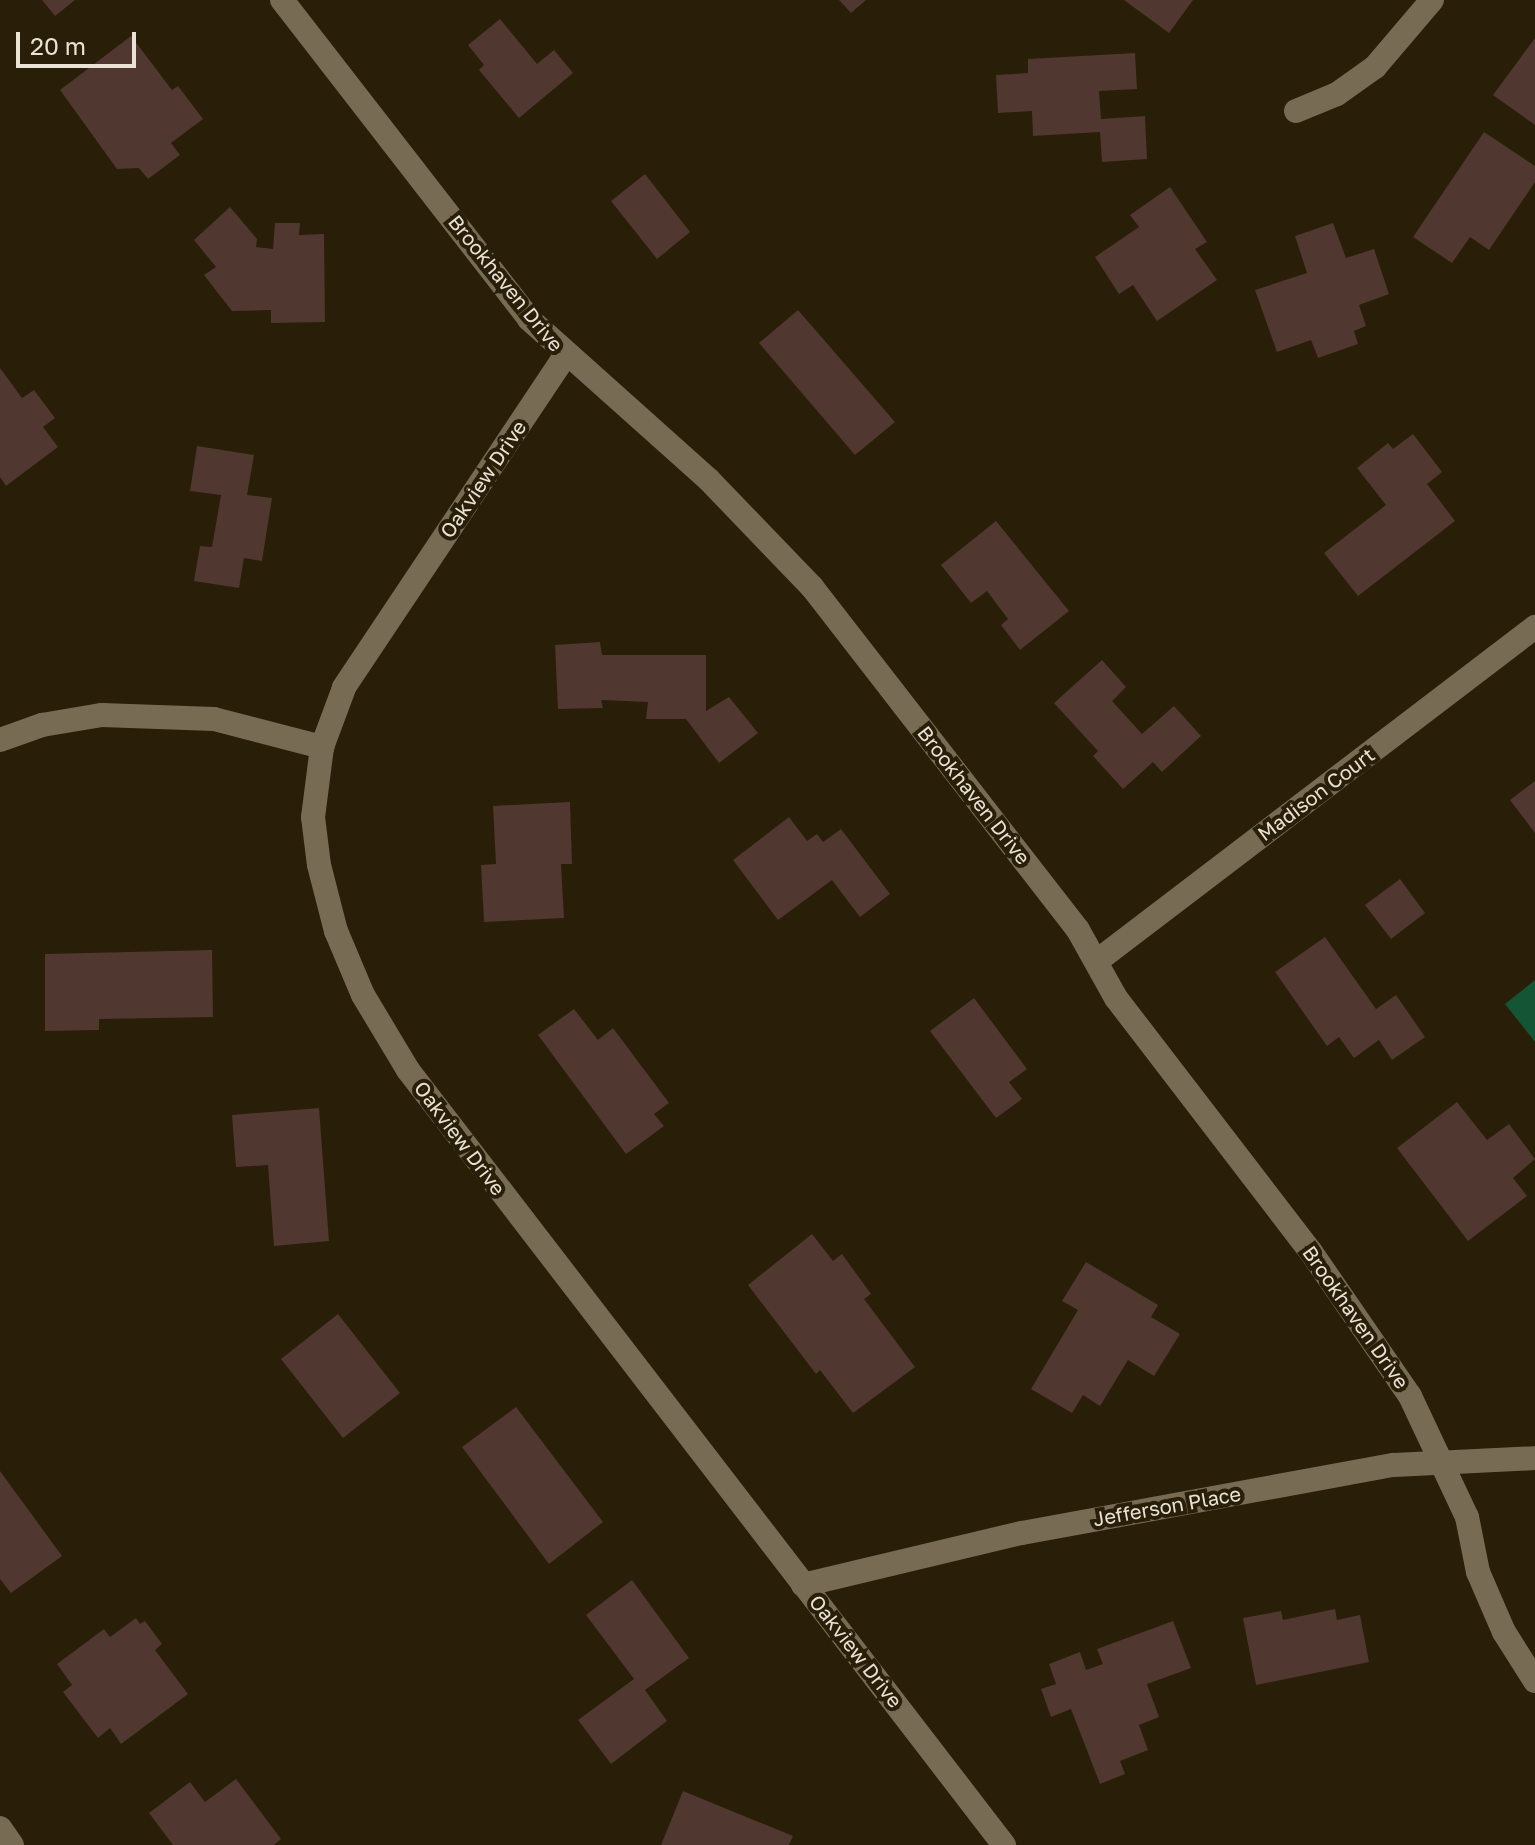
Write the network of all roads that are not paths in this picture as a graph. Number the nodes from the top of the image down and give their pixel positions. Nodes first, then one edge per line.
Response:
1 (282, 0) edge
2 (1432, 0) edge
3 (1296, 111) dead end
4 (565, 356) junction
5 (1535, 627) edge
6 (0, 740) edge
7 (322, 747) junction
8 (1097, 961) junction
9 (1535, 1458) edge
10 (1444, 1461) junction
11 (803, 1585) junction
12 (1535, 1681) edge
13 (0, 1828) edge
14 (12, 1845) edge
15 (1004, 1845) edge

1 - 4 street, Brookhaven Drive
2 - 3 street
4 - 7 street, Oakview Drive
4 - 8 street, Brookhaven Drive
5 - 8 street, Madison Court
6 - 7 street
7 - 11 street, Oakview Drive
8 - 10 street, Brookhaven Drive
9 - 10 street, Jefferson Place
10 - 11 street, Jefferson Place
10 - 12 street, Brookhaven Drive
11 - 15 street, Oakview Drive
13 - 14 street

